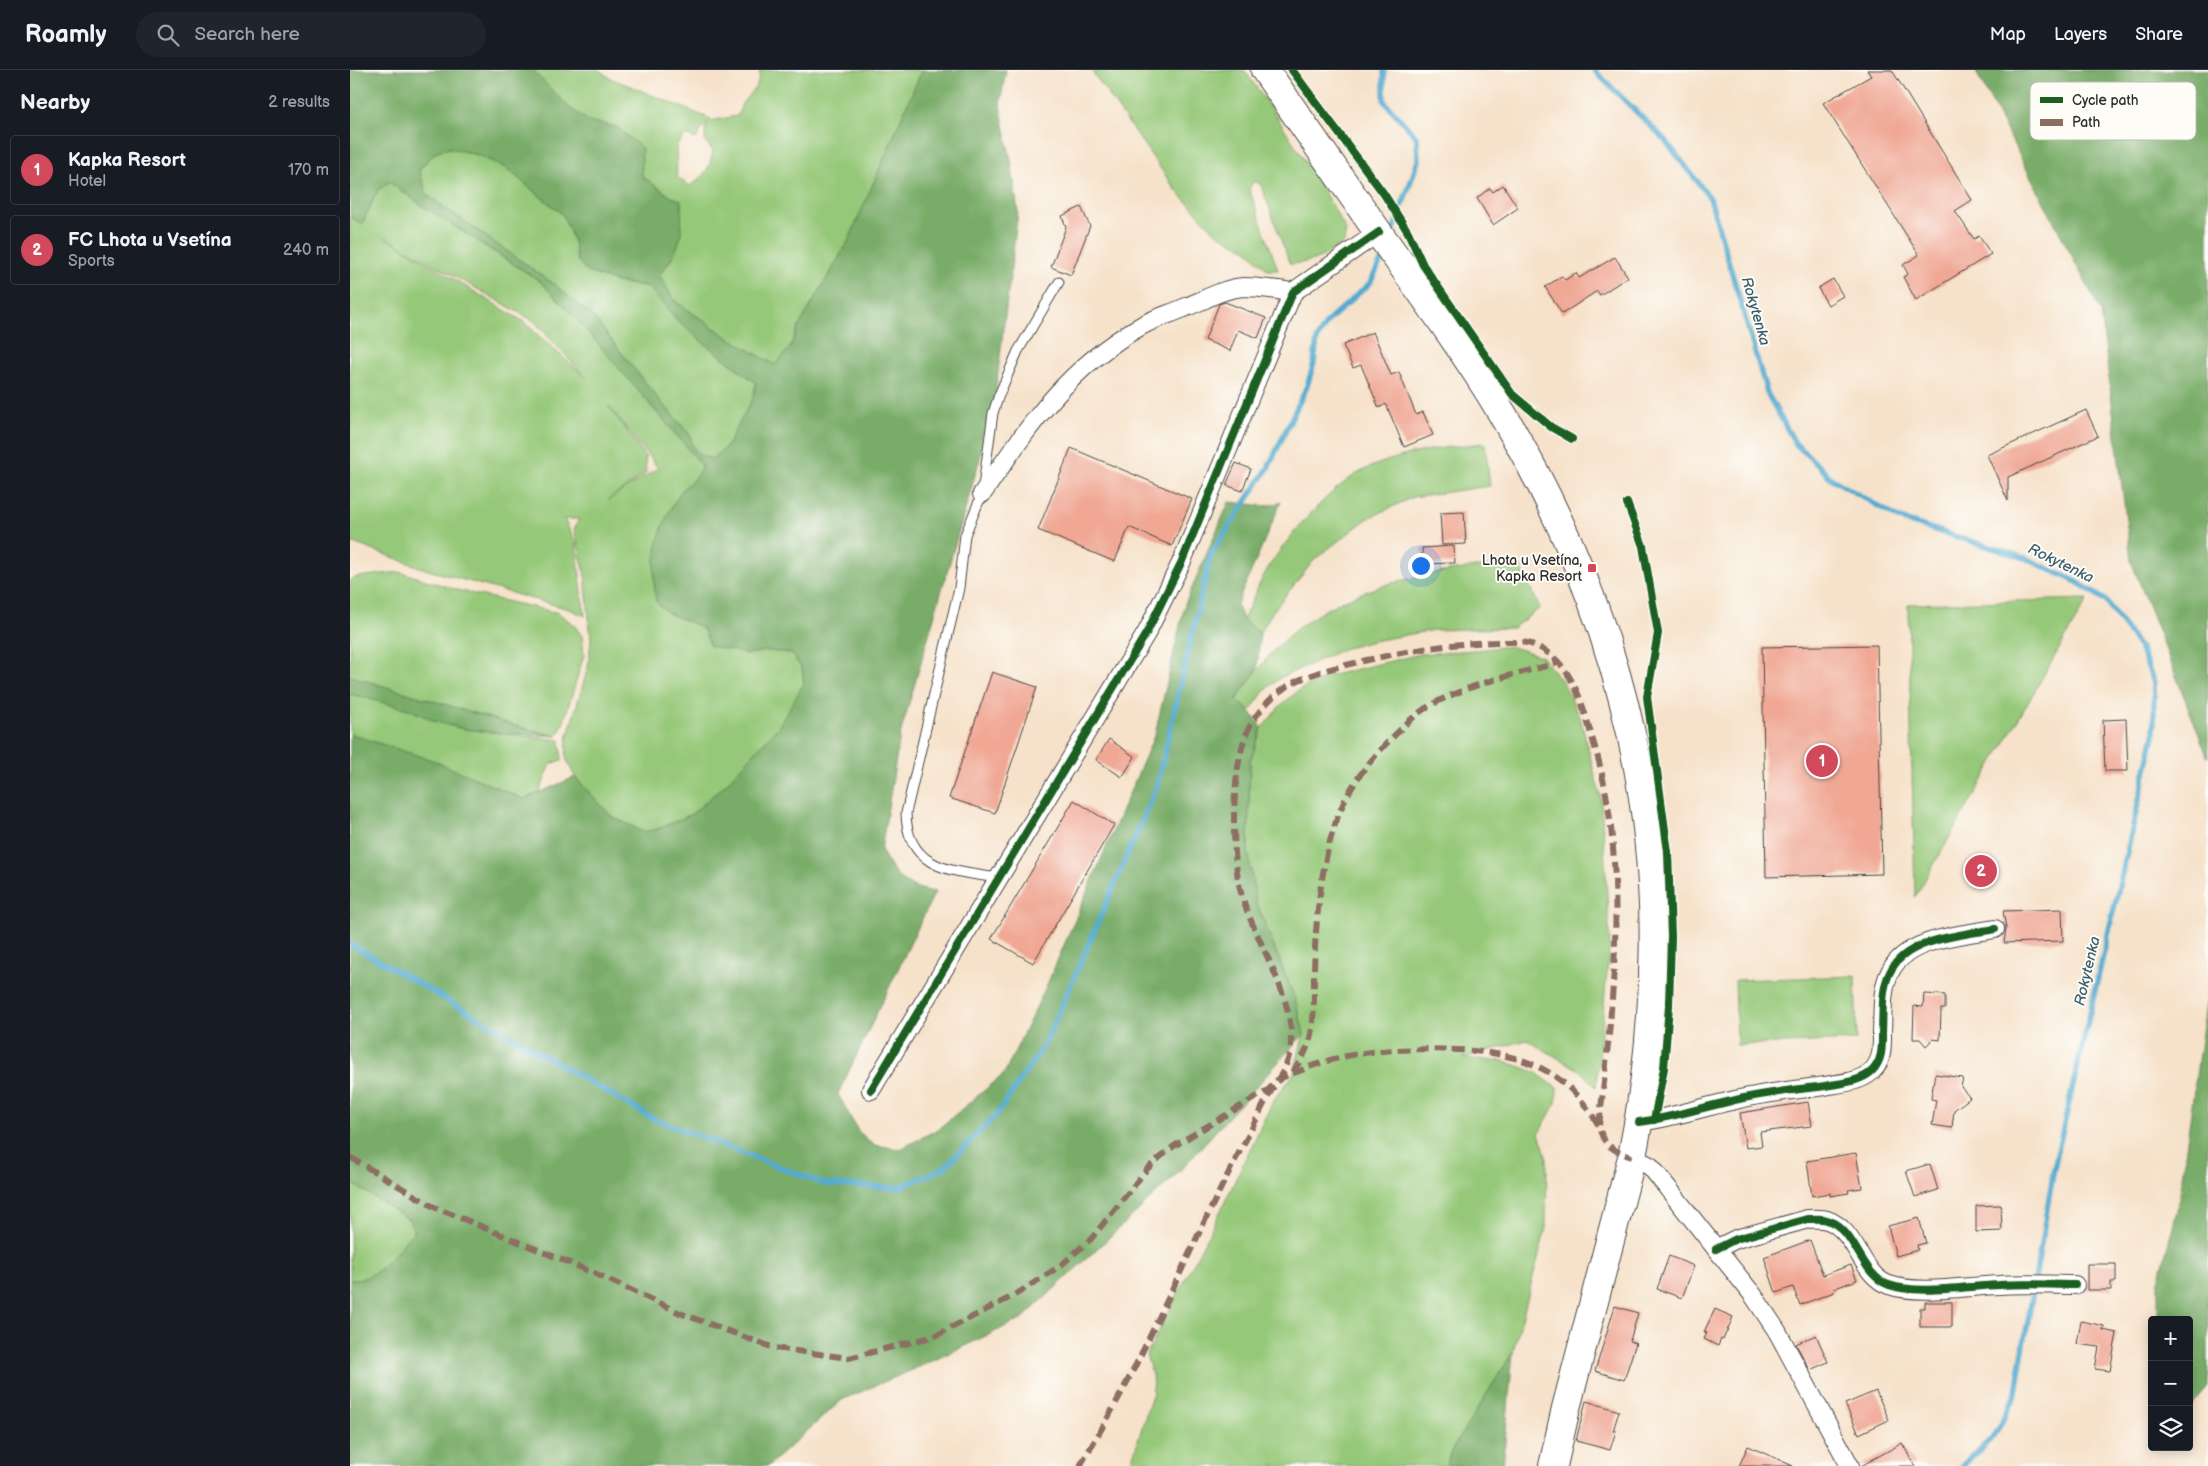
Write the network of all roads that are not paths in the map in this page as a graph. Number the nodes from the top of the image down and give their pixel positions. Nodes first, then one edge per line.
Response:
1 (1265, 70) edge
2 (1385, 241) junction
3 (1059, 282) dead end
4 (1293, 292) junction
5 (982, 494) junction
6 (998, 878) junction
7 (1995, 929) dead end
8 (871, 1090) dead end
9 (1639, 1122) junction
10 (1632, 1157) junction
11 (1716, 1249) junction
12 (2075, 1285) dead end
13 (1553, 1466) edge
14 (1850, 1466) edge

1 - 2 main road
2 - 4 street
2 - 9 main road
3 - 5 lane
4 - 5 street
4 - 6 street
5 - 6 lane
6 - 8 street
7 - 9 street
9 - 10 main road
10 - 11 street
10 - 13 main road
11 - 12 street
11 - 14 street

